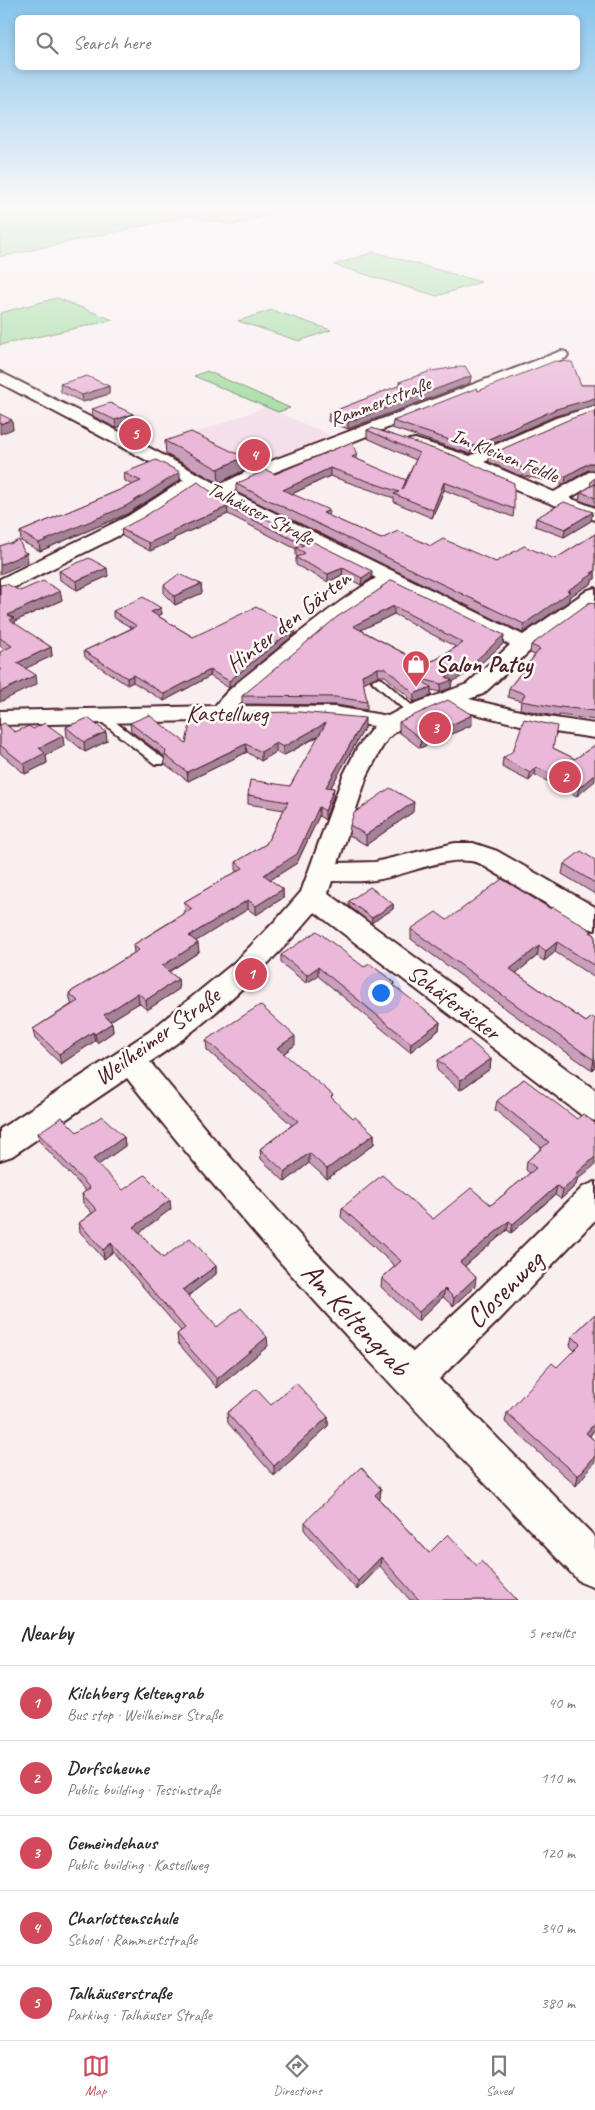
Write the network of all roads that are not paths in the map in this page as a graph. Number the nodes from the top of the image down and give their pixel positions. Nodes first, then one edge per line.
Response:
1 (561, 355) dead end
2 (0, 377) edge
3 (595, 411) edge
4 (370, 428) junction
5 (471, 462) junction
6 (595, 476) edge
7 (197, 480) junction
8 (218, 492) junction
9 (556, 499) junction
10 (595, 514) edge
11 (392, 577) junction
12 (0, 587) edge
13 (595, 594) edge
14 (524, 644) junction
15 (378, 680) dead end
16 (475, 689) junction
17 (446, 700) junction
18 (499, 712) junction
19 (223, 713) junction
20 (98, 714) junction
21 (0, 718) edge
22 (402, 718) junction
23 (595, 731) edge
24 (159, 762) dead end
25 (318, 884) junction
26 (595, 920) edge
27 (130, 1060) junction
28 (595, 1108) edge
29 (0, 1146) edge
30 (595, 1197) edge
31 (412, 1379) junction
32 (595, 1566) edge

1 - 4 street, Rammertstraße
2 - 7 street, Talhäuser Straße
3 - 5 street
4 - 5 street, Im Kleinen Feldle
4 - 8 street, Rammertstraße
5 - 9 street, Im Kleinen Feldle
6 - 9 street
7 - 8 street, Talhäuser Straße
7 - 12 street
8 - 11 street, Talhäuser Straße
9 - 10 street, Im Kleinen Feldle
11 - 14 street, Talhäuser Straße
11 - 19 street, Hinter den Gärten
13 - 14 street
14 - 16 street
15 - 22 lane
16 - 17 street
16 - 18 street
17 - 18 street
17 - 22 street
18 - 23 street
19 - 20 street, Kastellweg
19 - 22 street, Kastellweg
20 - 21 street, Kastellweg
20 - 24 lane
22 - 25 street, Weilheimer Straße
25 - 26 street
25 - 27 street, Weilheimer Straße
25 - 28 street, Schäferäcker
27 - 29 street, Weilheimer Straße
27 - 31 street, Am Keltengrab
30 - 31 street, Closenweg
31 - 32 street, Am Keltengrab

